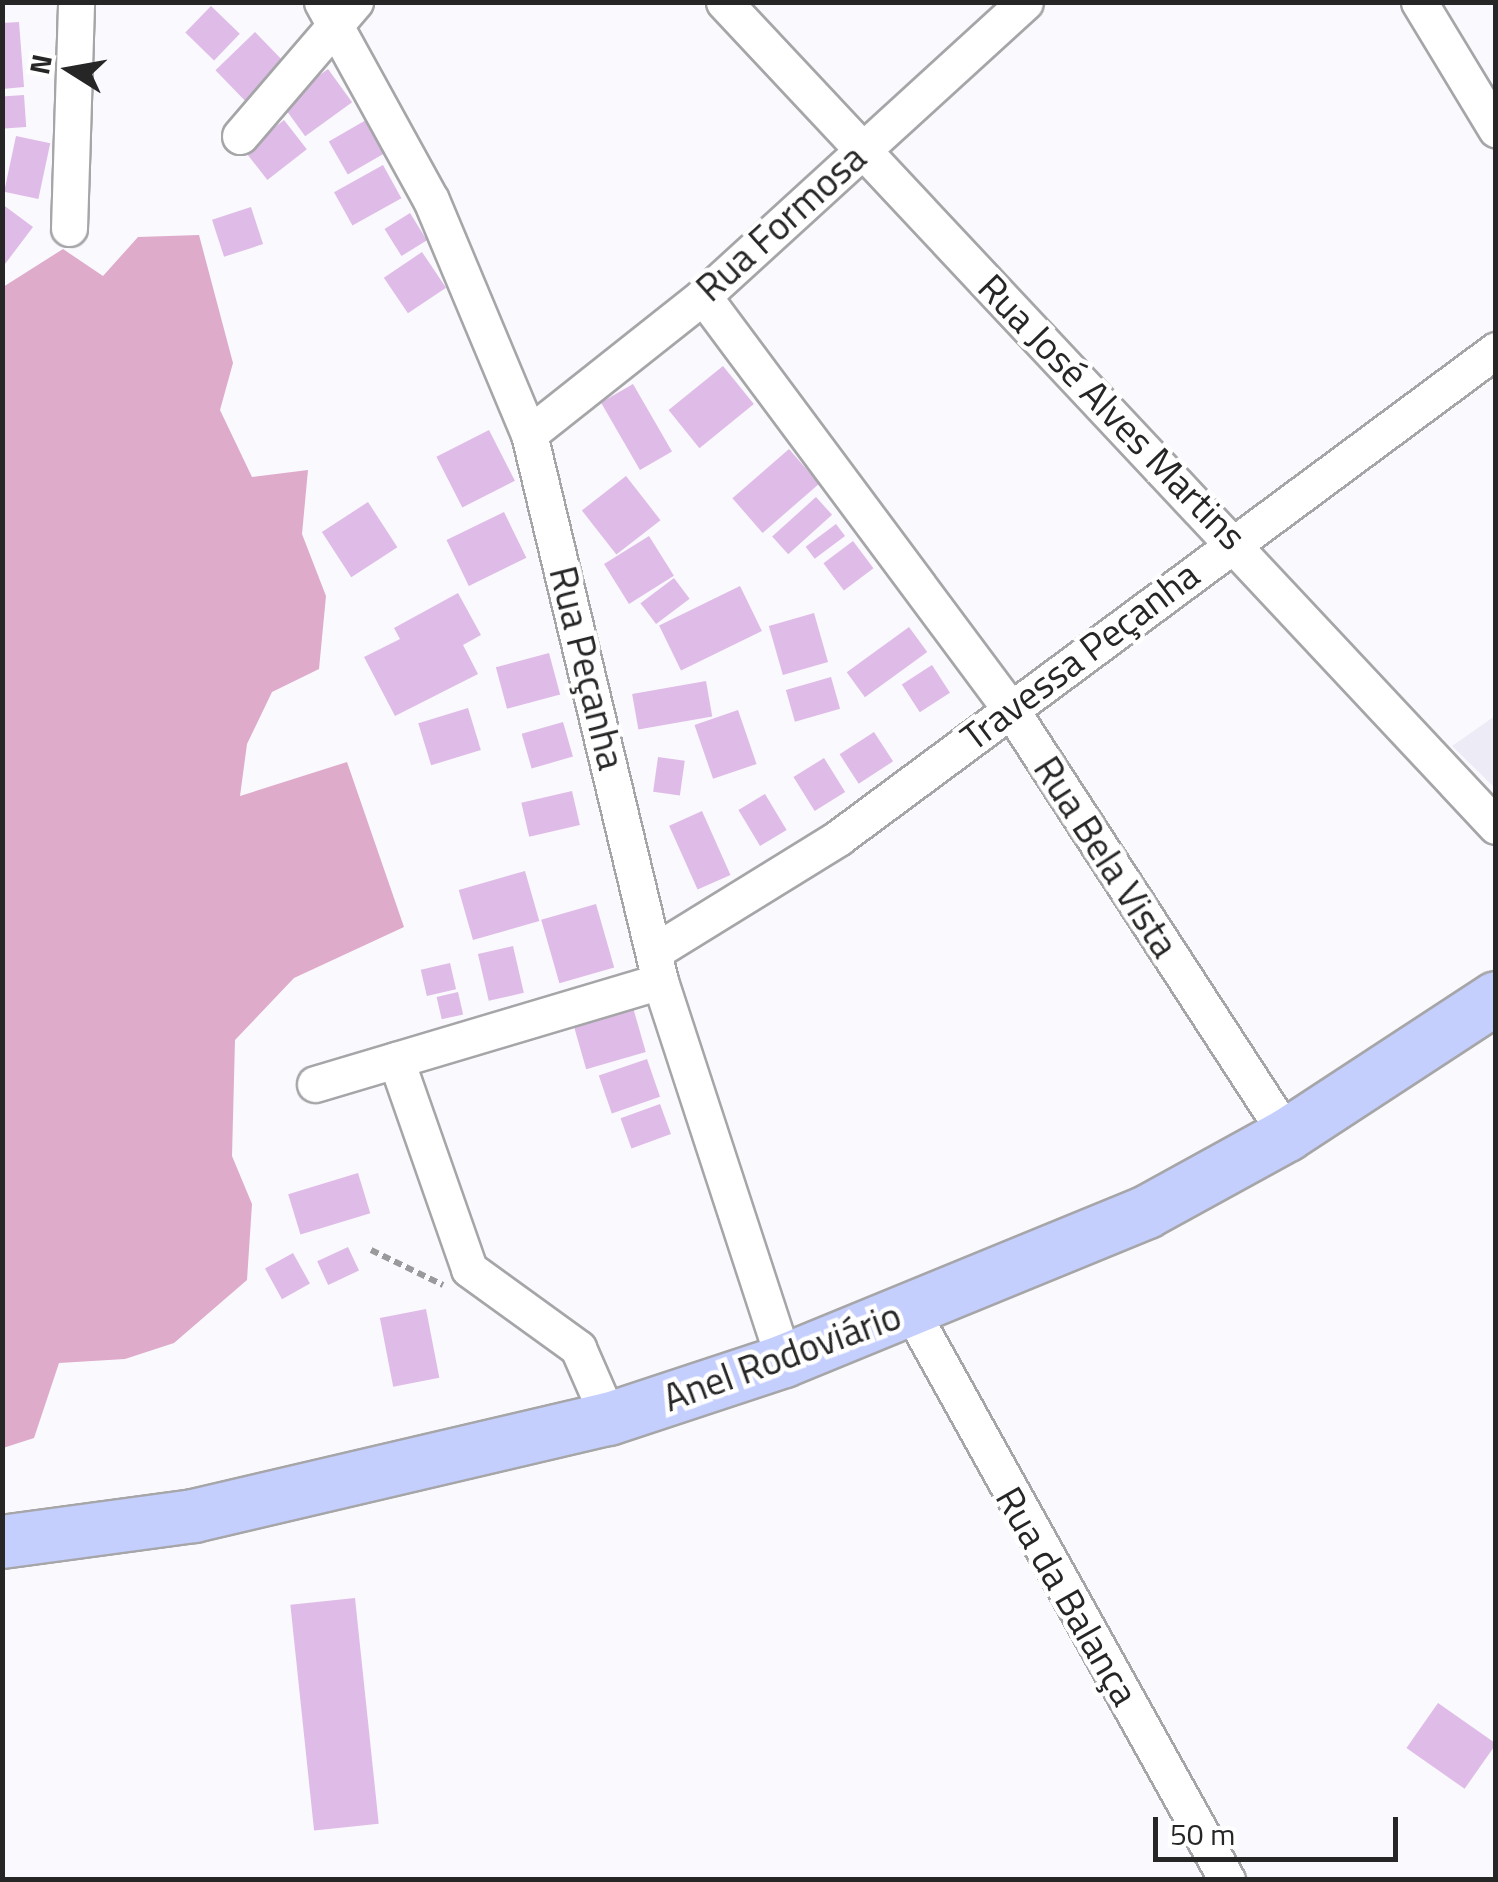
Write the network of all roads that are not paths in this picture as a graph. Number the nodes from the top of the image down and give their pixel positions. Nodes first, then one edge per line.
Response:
1 (76, 2) edge
2 (724, 2) edge
3 (1025, 2) edge
4 (1419, 2) edge
5 (337, 12) edge
6 (1496, 128) edge
7 (240, 136) dead end
8 (861, 151) junction
9 (69, 228) dead end
10 (703, 296) junction
11 (1496, 350) edge
12 (528, 434) junction
13 (1236, 539) junction
14 (1011, 710) junction
15 (1496, 826) edge
16 (658, 966) junction
17 (1496, 998) edge
18 (396, 1060) junction
19 (315, 1084) dead end
20 (1287, 1136) junction
21 (911, 1311) junction
22 (784, 1361) junction
23 (609, 1419) junction
24 (2, 1542) edge
25 (1227, 1880) edge

1 - 9 street
2 - 8 street, Rua José Alves Martins
3 - 8 street, Rua Formosa
4 - 6 street
5 - 7 street
5 - 12 street, Rua Peçanha
8 - 10 street, Rua Formosa
8 - 13 street, Rua José Alves Martins
10 - 12 street, Rua Formosa
10 - 14 street, Rua Bela Vista
11 - 13 street, Travessa Peçanha
12 - 16 street, Rua Peçanha
13 - 14 street, Travessa Peçanha
13 - 15 street, Rua José Alves Martins
14 - 16 street, Travessa Peçanha
14 - 20 street, Rua Bela Vista
16 - 18 street, Travessa Peçanha
16 - 22 street, Rua Peçanha
17 - 20 main road, Anel Rodoviário
18 - 19 street, Travessa Peçanha
18 - 23 street
20 - 21 main road, Anel Rodoviário
21 - 22 main road, Anel Rodoviário
21 - 25 street, Rua da Balança
22 - 23 main road, Anel Rodoviário
23 - 24 main road, Anel Rodoviário

